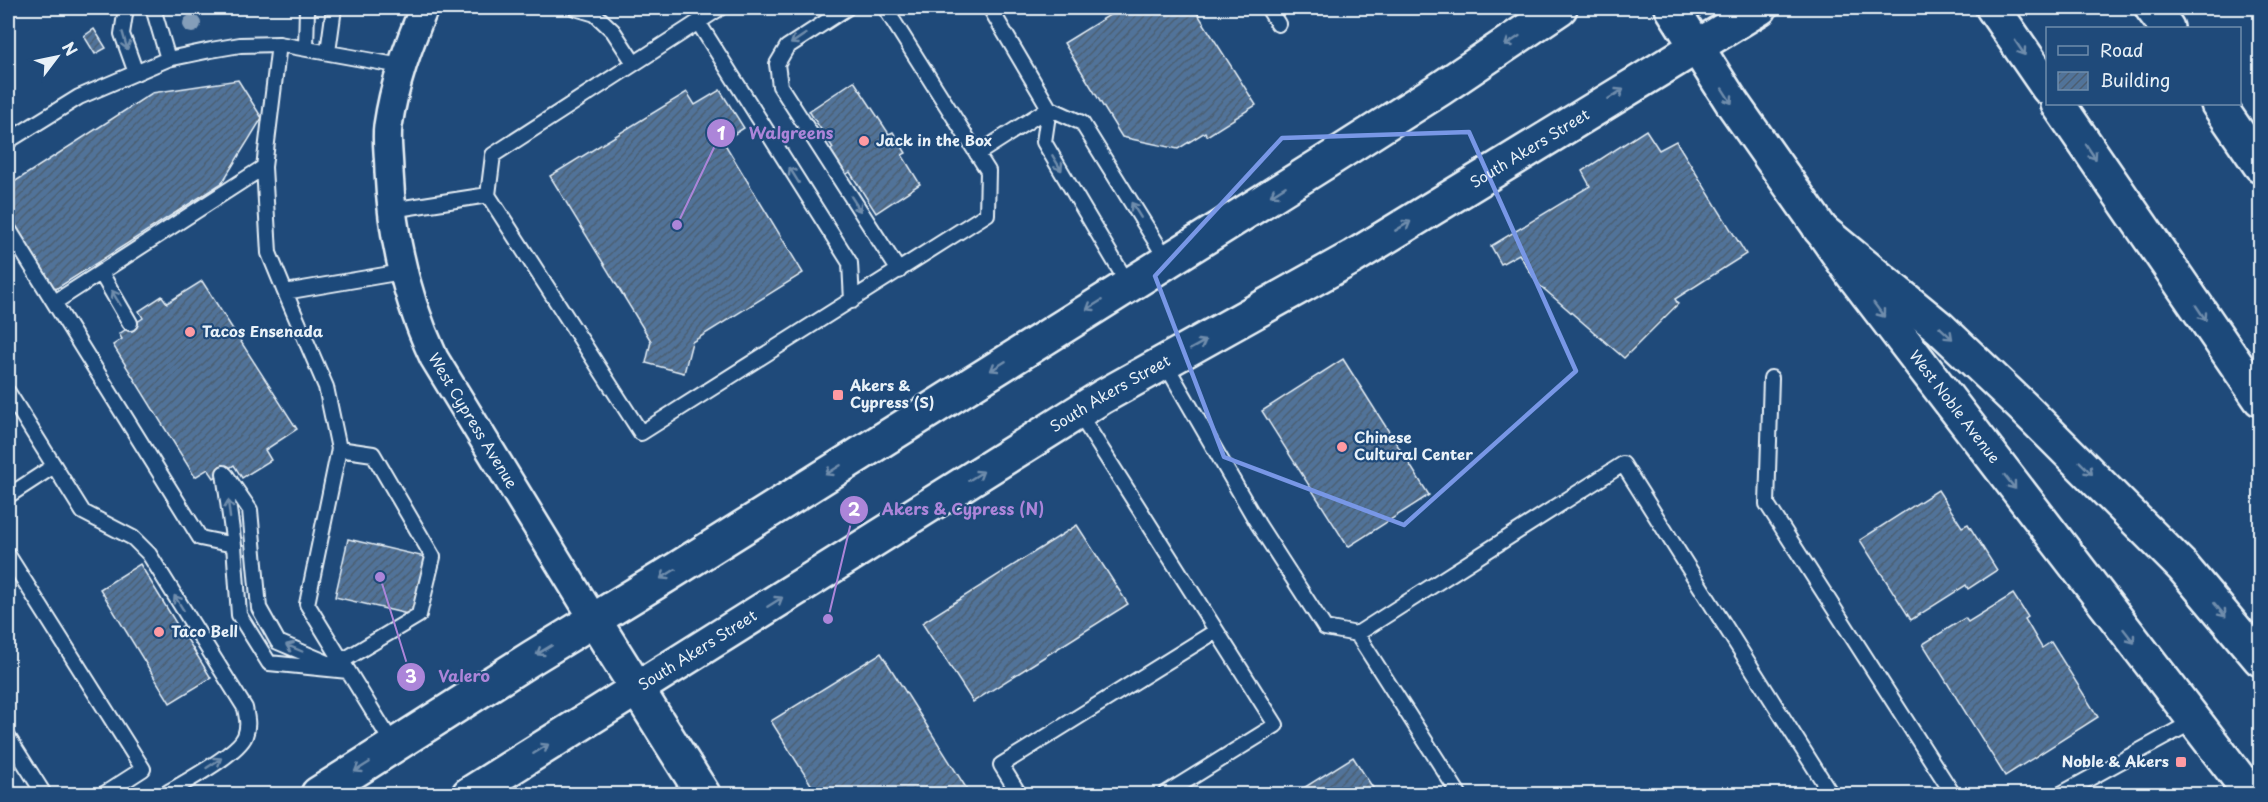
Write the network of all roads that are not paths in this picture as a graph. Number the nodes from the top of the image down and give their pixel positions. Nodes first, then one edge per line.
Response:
1 (126, 8) edge
2 (153, 8) edge
3 (307, 8) edge
4 (334, 8) edge
5 (423, 8) edge
6 (575, 8) edge
7 (720, 8) edge
8 (847, 8) edge
9 (885, 8) edge
10 (992, 8) edge
11 (1268, 8) edge
12 (1560, 8) edge
13 (1672, 8) edge
14 (1760, 8) edge
15 (1993, 8) edge
16 (2152, 8) edge
17 (698, 22) junction
18 (1278, 24) dead end
19 (2166, 27) edge
20 (279, 44) junction
21 (1696, 46) junction
22 (306, 48) junction
23 (328, 52) junction
24 (168, 59) junction
25 (634, 63) junction
26 (401, 66) junction
27 (136, 73) junction
28 (2046, 84) edge
29 (2059, 105) edge
30 (2219, 105) edge
31 (1049, 108) junction
32 (8, 141) edge
33 (977, 154) junction
34 (2260, 165) edge
35 (264, 168) junction
36 (488, 195) junction
37 (391, 210) junction
38 (8, 228) edge
39 (1820, 229) junction
40 (1167, 260) junction
41 (899, 271) junction
42 (101, 273) junction
43 (402, 273) junction
44 (1128, 284) junction
45 (285, 292) junction
46 (852, 301) junction
47 (55, 302) junction
48 (130, 323) dead end
49 (1165, 363) junction
50 (1771, 378) dead end
51 (8, 392) edge
52 (2260, 399) edge
53 (1078, 412) junction
54 (339, 449) junction
55 (54, 466) junction
56 (8, 496) edge
57 (234, 545) junction
58 (8, 555) edge
59 (594, 620) junction
60 (1216, 631) junction
61 (1357, 634) junction
62 (2260, 658) edge
63 (345, 666) junction
64 (637, 689) junction
65 (2194, 721) junction
66 (8, 737) edge
67 (394, 746) junction
68 (105, 794) edge
69 (44, 795) edge
70 (165, 795) edge
71 (318, 795) edge
72 (469, 795) edge
73 (703, 795) edge
74 (1019, 795) edge
75 (1165, 795) edge
76 (1459, 795) edge
77 (1831, 795) edge
78 (1953, 795) edge
79 (2061, 795) edge
80 (2251, 795) edge

1 -> 27 lane
2 - 24 lane
3 - 22 lane
4 - 23 lane
5 - 26 street, West Cypress Avenue
6 - 25 lane
7 - 17 lane
8 -> 41 lane
9 - 33 lane
10 - 31 lane
11 - 18 lane
12 -> 40 main road
13 - 21 main road, West Noble Avenue
14 - 21 main road, South Akers Street
15 -> 28 main road
16 - 19 main road
17 - 25 lane
46 -> 17 lane
20 - 22 lane
20 - 24 lane
20 - 35 lane
21 -> 39 main road, West Noble Avenue
49 -> 21 main road, South Akers Street
22 - 23 lane
23 - 26 lane
24 - 27 lane
25 - 36 lane
26 - 37 street, West Cypress Avenue
27 - 32 lane
29 -> 52 main road
30 - 34 main road
31 - 33 lane
40 -> 31 lane
31 -> 44 lane
33 - 41 lane
35 - 42 lane
35 - 45 lane
36 - 37 lane
36 - 46 lane
37 - 43 street, West Cypress Avenue
38 - 47 lane
39 -> 62 main road
39 -> 65 main road, West Noble Avenue
40 - 44 main road
41 - 46 lane
42 - 47 lane
48 -> 42 lane
43 - 45 lane
43 - 59 street, West Cypress Avenue
44 -> 59 main road
45 - 54 lane
47 - 57 lane
49 - 53 main road, South Akers Street
49 - 61 lane
50 - 78 lane
51 - 55 lane
53 - 60 lane
64 -> 53 main road, South Akers Street
54 - 63 lane
54 - 63 lane
55 - 56 lane
70 -> 55 lane
57 - 63 lane
57 - 63 lane
58 - 68 lane
59 - 64 main road, West Cypress Avenue
59 -> 67 main road
60 - 74 lane
60 - 75 lane
61 - 76 lane
61 - 77 lane
63 - 67 lane
72 -> 64 main road, South Akers Street
64 - 73 main road, West Cypress Avenue
65 - 79 lane
65 - 80 main road, West Noble Avenue
66 - 69 lane
67 -> 71 main road

